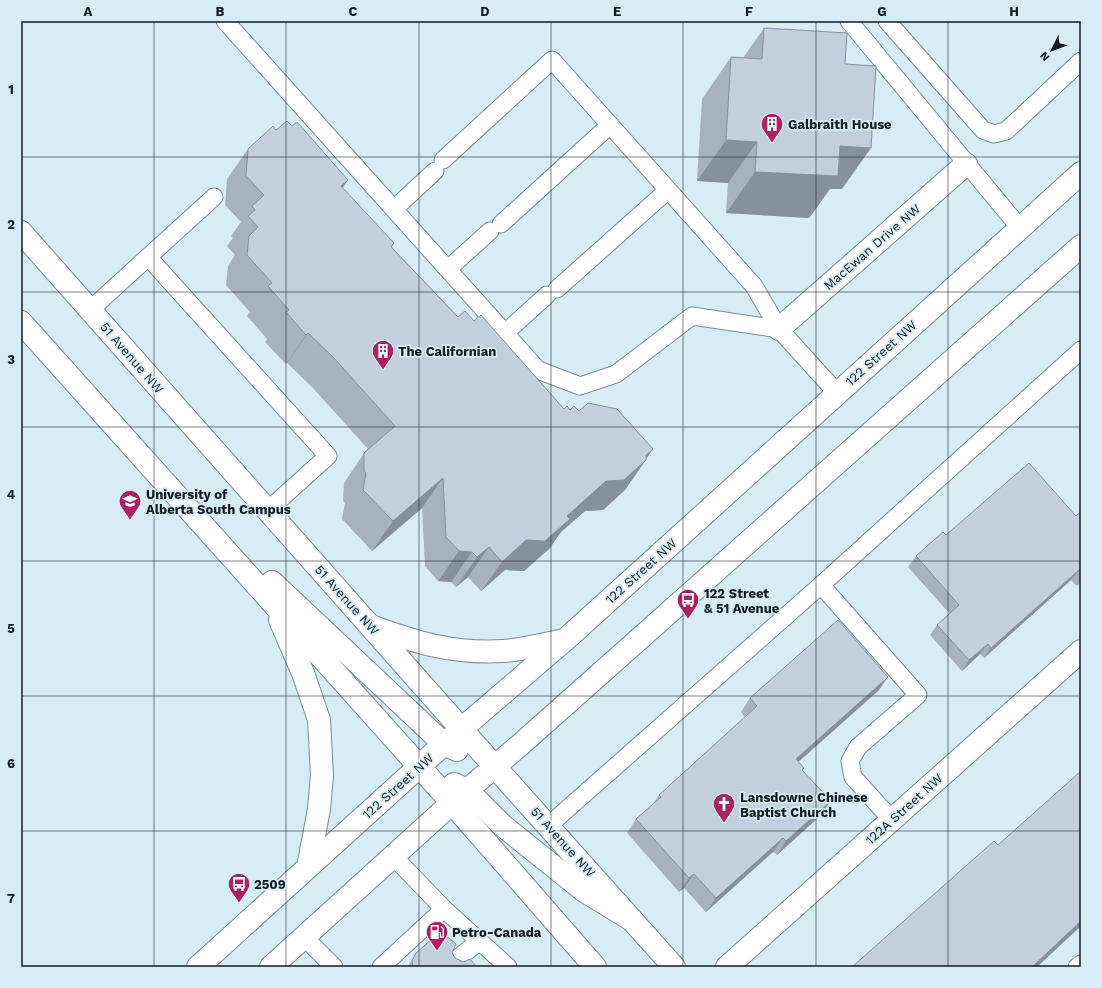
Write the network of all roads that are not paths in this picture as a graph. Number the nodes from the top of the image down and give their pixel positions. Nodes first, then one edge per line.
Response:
1 (225, 21) edge
2 (849, 21) edge
3 (887, 21) edge
4 (1081, 61) edge
5 (610, 125) junction
6 (966, 164) junction
7 (1081, 173) edge
8 (668, 190) junction
9 (214, 197) dead end
10 (394, 209) junction
11 (1020, 228) junction
12 (21, 232) edge
13 (1081, 246) edge
14 (148, 257) junction
15 (448, 269) junction
16 (90, 310) junction
17 (21, 322) edge
18 (779, 329) junction
19 (505, 333) junction
20 (1081, 350) edge
21 (836, 393) junction
22 (183, 502) junction
23 (267, 511) junction
24 (821, 585) junction
25 (271, 601) junction
26 (369, 626) junction
27 (565, 640) junction
28 (1081, 651) edge
29 (461, 730) junction
30 (444, 744) junction
31 (419, 767) junction
32 (495, 767) junction
33 (459, 796) junction
34 (892, 820) junction
35 (548, 826) junction
36 (393, 856) junction
37 (308, 867) junction
38 (444, 910) junction
39 (632, 920) junction
40 (304, 937) junction
41 (480, 941) junction
42 (458, 958) edge
43 (1081, 964) edge
44 (198, 967) edge
45 (271, 967) edge
46 (334, 967) edge
47 (381, 967) edge
48 (508, 967) edge
49 (595, 967) edge
50 (674, 967) edge
51 (727, 967) edge
52 (1077, 967) edge

1 - 10 lane
2 - 6 lane
3 - 4 lane
5 - 8 lane
5 - 10 lane
5 - 15 lane
6 - 11 lane
6 - 18 main road, MacEwan Drive NW
7 - 11 main road, 122 Street NW
8 - 18 lane
8 - 19 lane
9 - 14 lane
10 - 15 lane
11 - 21 main road, 122 Street NW
12 - 16 main road, 51 Avenue NW
13 - 32 main road
14 - 16 lane
14 - 23 lane
15 - 19 lane
16 - 23 main road, 51 Avenue NW
17 - 22 main road
18 - 19 lane
18 - 21 lane
20 - 24 lane
21 - 27 main road, 122 Street NW
22 - 25 main road
22 - 30 main road
23 - 26 main road, 51 Avenue NW
24 - 34 lane
24 - 35 lane
25 - 31 main road
25 - 37 main road
26 - 27 main road
26 - 29 main road, 51 Avenue NW
27 - 29 main road, 122 Street NW
28 - 34 main road, 122A Street NW
29 - 30 main road, 122 Street NW
29 - 32 main road, 51 Avenue NW
30 - 31 main road, 122 Street NW
30 - 32 main road
31 - 33 main road
31 - 37 main road, 122 Street NW
32 - 33 main road
32 - 35 main road, 51 Avenue NW
33 - 36 main road
33 - 39 main road
33 - 49 main road
34 - 51 main road, 122A Street NW
35 - 39 main road, 51 Avenue NW
36 - 38 lane
36 - 40 main road
37 - 44 main road, 122 Street NW
38 - 41 lane
38 - 47 lane
39 - 50 main road, 51 Avenue NW
40 - 45 main road
40 - 46 lane
41 - 42 lane
41 - 48 lane
43 - 52 lane

